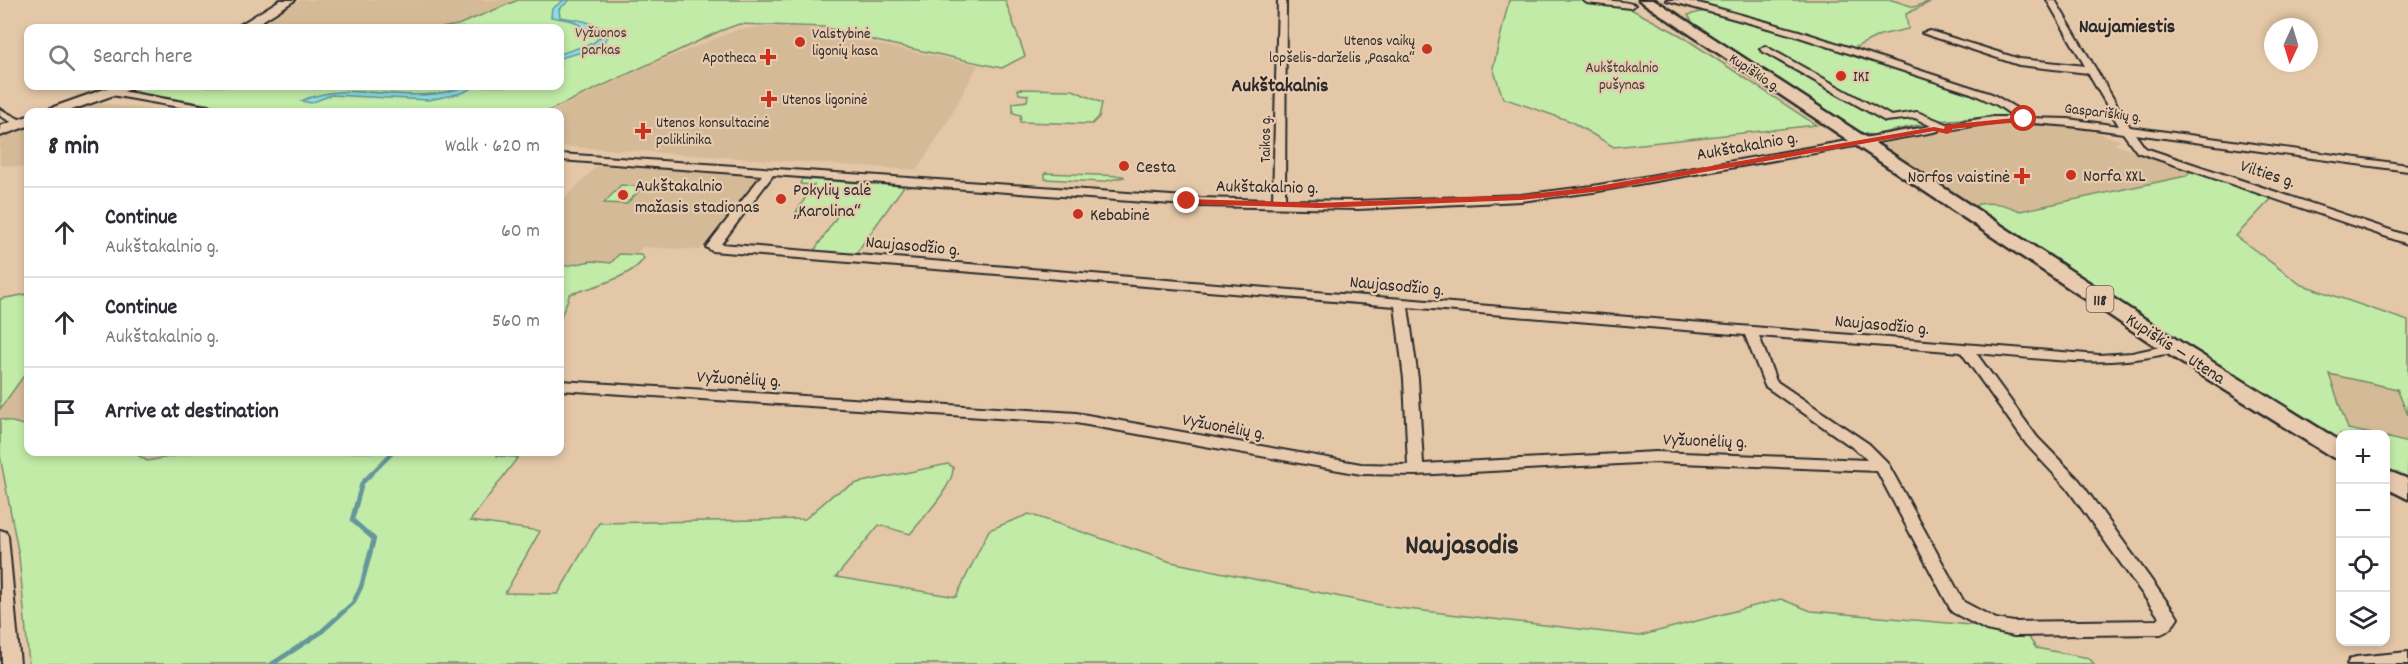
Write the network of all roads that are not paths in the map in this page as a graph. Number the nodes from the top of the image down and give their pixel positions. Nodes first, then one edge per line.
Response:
1 (289, 0) edge
2 (1282, 0) edge
3 (1587, 0) edge
4 (1646, 0) edge
5 (2051, 0) edge
6 (1630, 5) dead end
7 (1706, 7) junction
8 (1670, 8) edge
9 (249, 24) edge
10 (1928, 33) dead end
11 (1766, 49) dead end
12 (2092, 70) junction
13 (115, 90) edge
14 (110, 92) junction
15 (64, 108) edge
16 (200, 108) edge
17 (0, 111) edge
18 (2024, 119) junction
19 (24, 122) edge
20 (24, 122) edge
21 (1934, 127) junction
22 (2127, 129) junction
23 (0, 131) edge
24 (1863, 143) junction
25 (564, 157) edge
26 (2408, 168) edge
27 (771, 172) junction
28 (1279, 205) junction
29 (2408, 240) edge
30 (1401, 303) junction
31 (1750, 331) junction
32 (2174, 348) junction
33 (1966, 349) junction
34 (564, 386) edge
35 (2336, 449) edge
36 (1882, 466) junction
37 (1416, 470) junction
38 (2390, 481) edge
39 (2408, 490) edge
40 (0, 536) edge
41 (2408, 659) edge
42 (11, 664) edge
43 (2356, 664) edge

1 - 9 street
2 - 28 street, Taikos g.
3 - 6 street
4 - 8 main road, Kupiškio g. / 118
5 - 12 street, Vilties g.
7 - 8 street, Gaspariškių g.
7 - 8 street
7 - 18 street, Gaspariškių g.
8 - 24 main road, Kupiškio g. / 118
10 - 12 street
11 - 21 street
12 - 22 street, Vilties g.
13 - 14 street
14 - 15 street
14 - 16 street
17 - 19 street
18 - 21 street, Aukštakalnio g.
18 - 22 street, Gaspariškių g.
20 - 23 street
21 - 24 street, Aukštakalnio g.
22 - 26 street, Gaspariškių g.
22 - 29 street, Vilties g.
24 - 28 street, Aukštakalnio g.
24 - 32 main road, Kupiškis — Utena / 118
25 - 27 street, Aukštakalnio g.
27 - 28 street, Aukštakalnio g.
27 - 30 street, Naujasodžio g.
30 - 31 street, Naujasodžio g.
30 - 37 street
31 - 33 street, Naujasodžio g.
31 - 36 street
32 - 33 street, Naujasodžio g.
32 - 35 main road, Kupiškis — Utena / 118
33 - 36 street
34 - 37 street, Vyžuonėlių g.
36 - 37 street, Vyžuonėlių g.
38 - 39 main road
40 - 42 street
41 - 43 street

